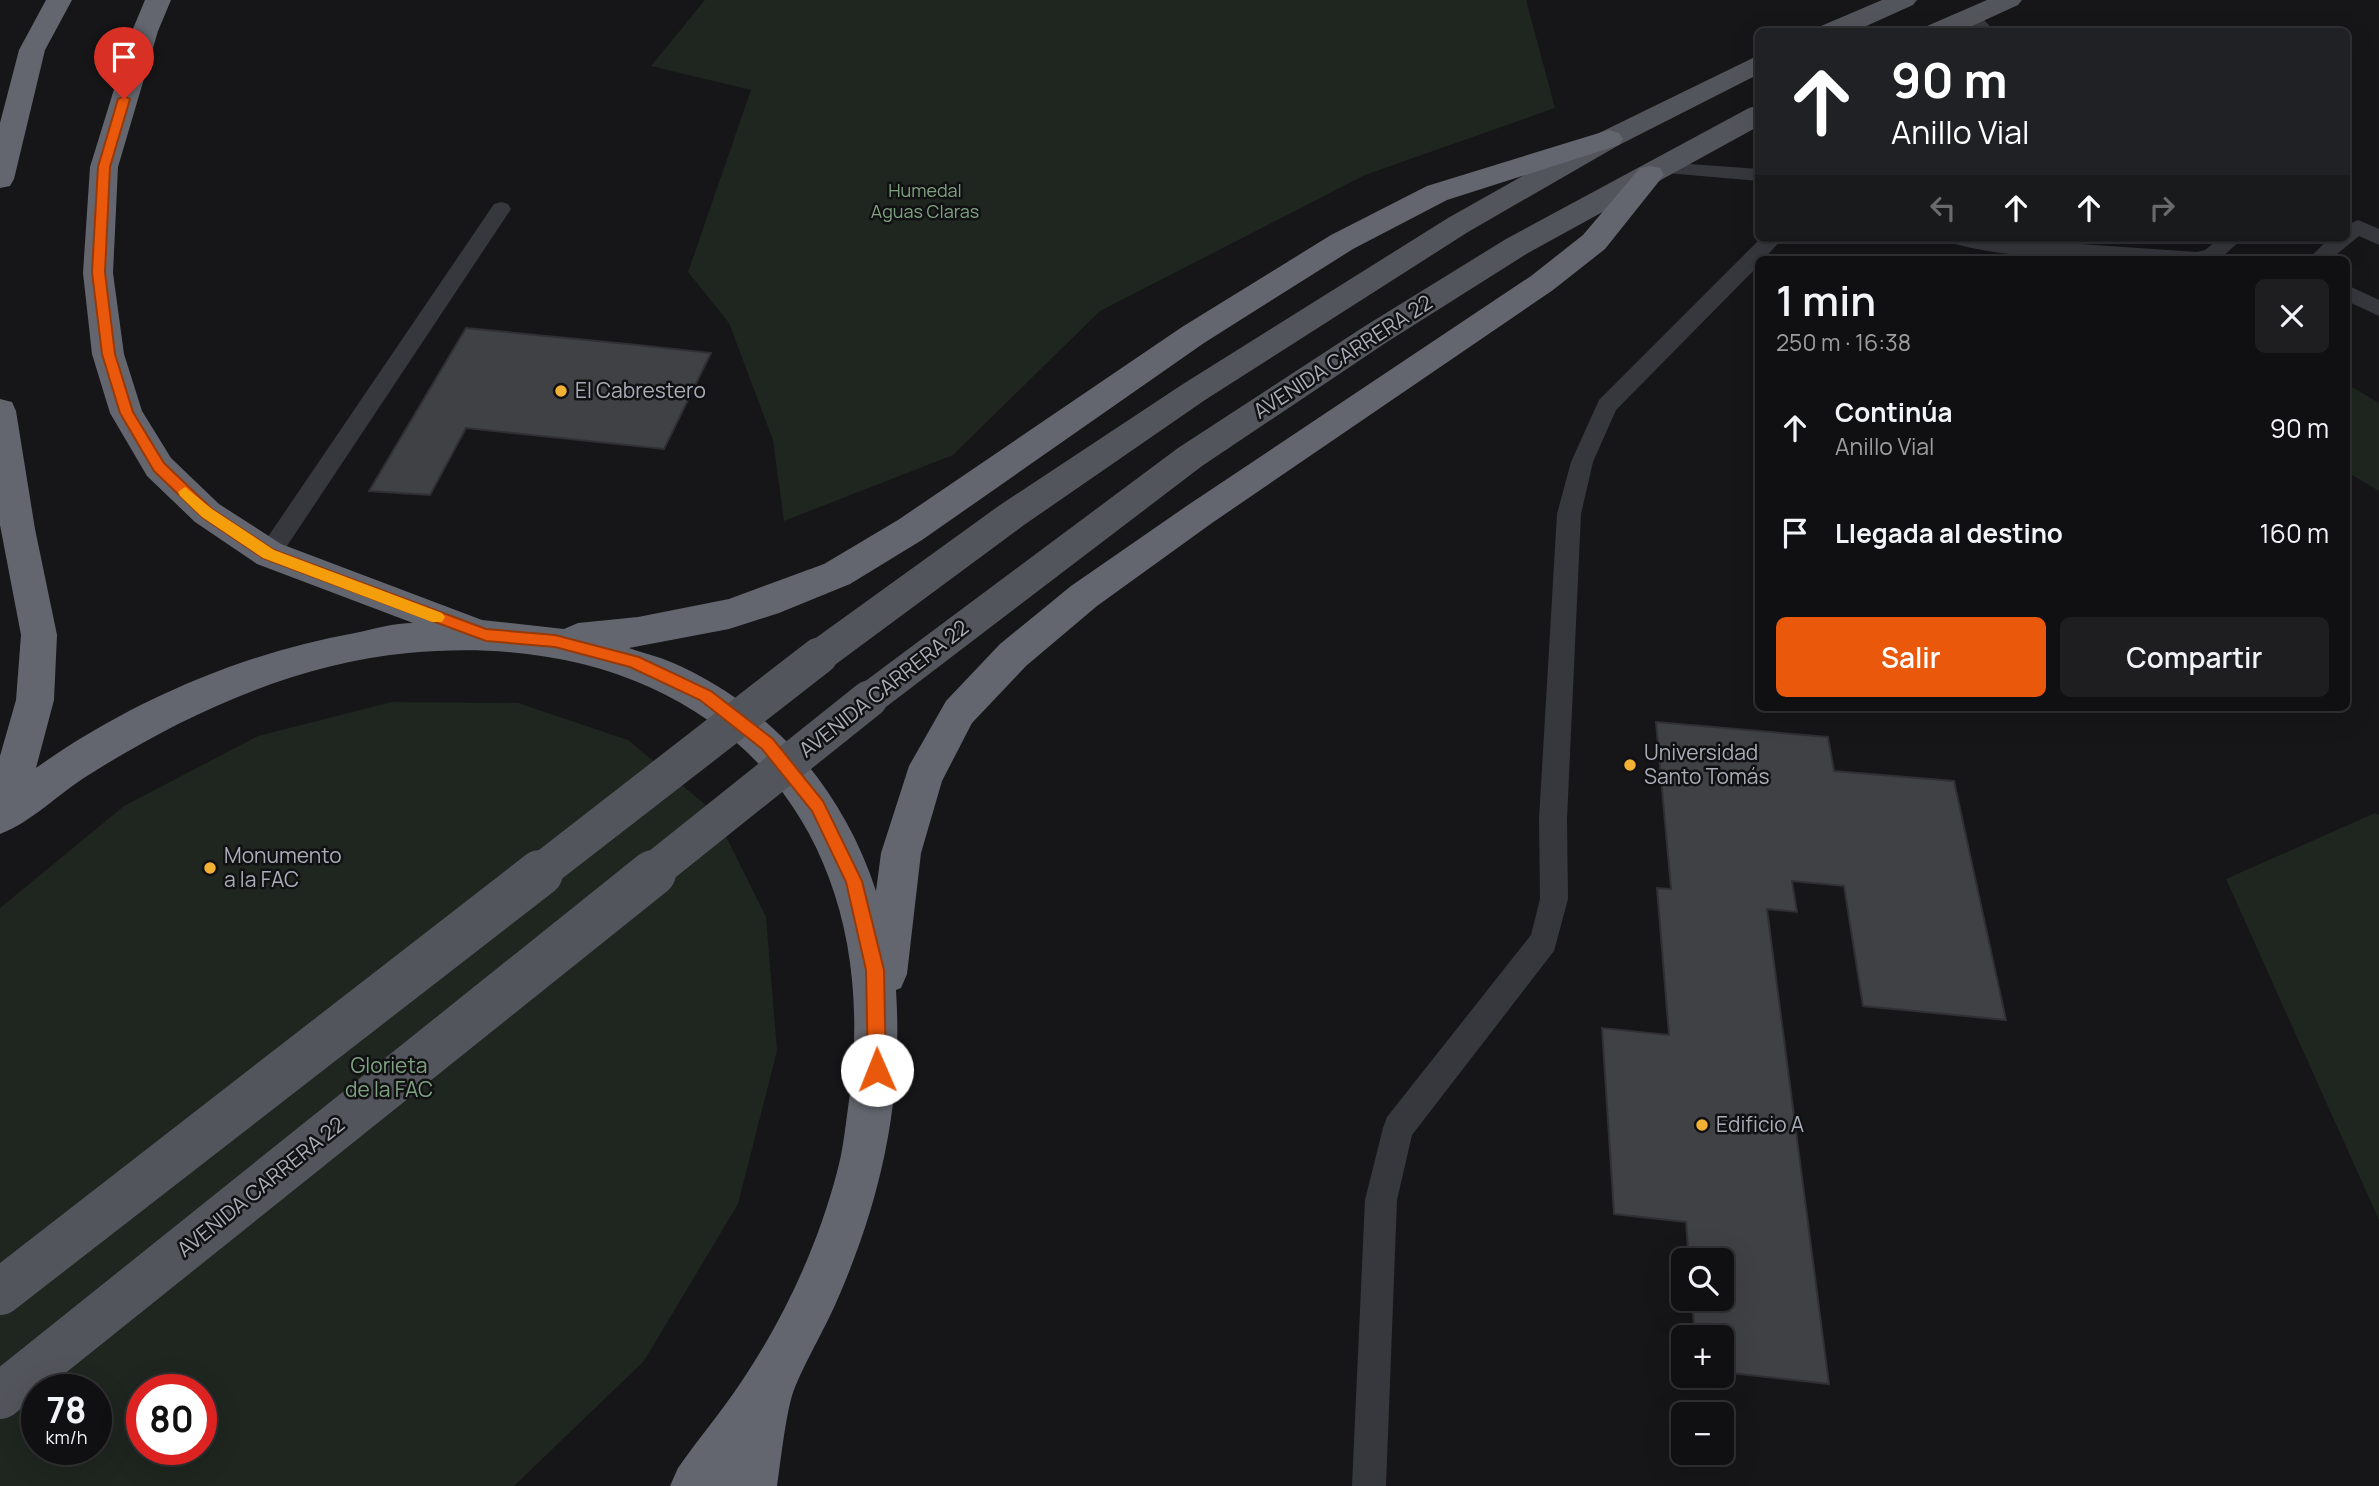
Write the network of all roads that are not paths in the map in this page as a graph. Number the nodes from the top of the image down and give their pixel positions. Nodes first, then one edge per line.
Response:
1 (59, 0) edge
2 (158, 0) edge
3 (1904, 0) edge
4 (2009, 0) edge
5 (1979, 24) edge
6 (1839, 28) edge
7 (1958, 28) edge
8 (1755, 65) edge
9 (1755, 116) edge
10 (1609, 139) junction
11 (1656, 172) junction
12 (1755, 175) edge
13 (0, 179) edge
14 (501, 209) dead end
15 (2350, 231) edge
16 (2379, 238) edge
17 (1769, 242) edge
18 (1977, 242) edge
19 (2228, 242) edge
20 (2334, 242) edge
21 (1755, 256) edge
22 (1755, 256) edge
23 (2153, 256) edge
24 (2208, 256) edge
25 (2321, 256) edge
26 (2350, 294) edge
27 (2379, 309) edge
28 (0, 411) edge
29 (268, 554) junction
30 (486, 635) junction
31 (555, 641) junction
32 (2, 814) edge
33 (877, 1070) junction
34 (0, 1292) edge
35 (772, 1380) junction
36 (0, 1396) edge
37 (696, 1486) edge
38 (751, 1486) edge
39 (1369, 1486) edge

1 - 13 highway
2 - 29 highway
3 - 6 main road
4 - 5 main road
5 - 7 main road
8 - 10 main road
9 - 11 main road, AVENIDA CARRERA 22
10 - 31 highway
10 - 34 main road, bridge
11 - 12 lane
11 - 33 highway
11 - 36 main road, AVENIDA CARRERA 22, bridge
14 - 29 lane
15 - 16 lane
17 - 22 lane
18 - 23 lane
19 - 24 lane
20 - 25 lane
21 - 39 lane
26 - 27 lane
28 - 32 highway
29 - 30 highway
30 - 31 highway
30 - 32 highway
31 - 33 highway
33 - 35 highway
35 - 37 highway
35 - 38 highway

